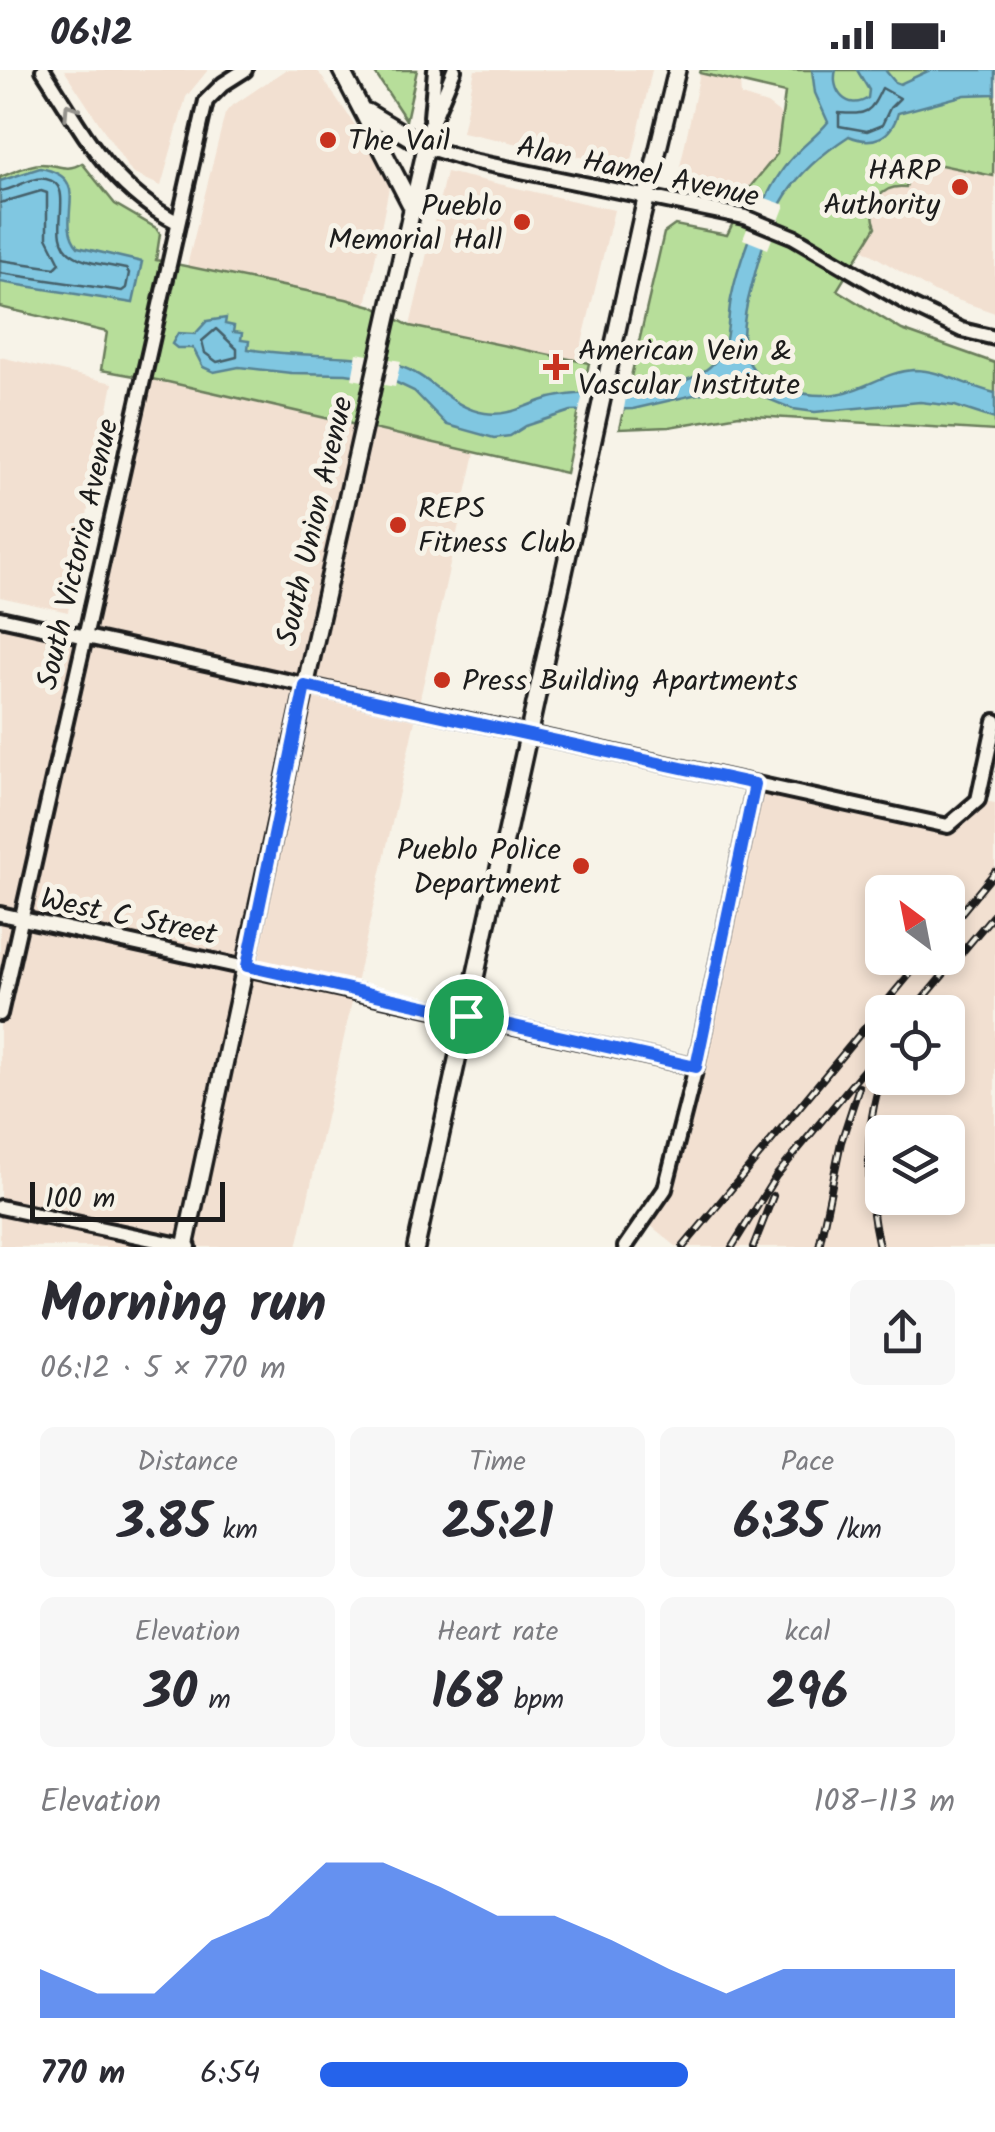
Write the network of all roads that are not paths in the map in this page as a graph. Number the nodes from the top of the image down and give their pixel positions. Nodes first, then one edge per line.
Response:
1 (44, 70) edge
2 (245, 70) edge
3 (341, 70) edge
4 (436, 70) edge
5 (454, 70) edge
6 (677, 70) edge
7 (364, 110) junction
8 (431, 125) junction
9 (426, 147) junction
10 (646, 198) junction
11 (412, 207) junction
12 (177, 222) junction
13 (995, 338) edge
14 (0, 618) edge
15 (84, 638) junction
16 (305, 686) junction
17 (995, 720) edge
18 (528, 735) junction
19 (755, 784) junction
20 (0, 914) edge
21 (21, 918) junction
22 (247, 966) junction
23 (0, 1014) edge
24 (466, 1016) junction
25 (696, 1067) junction
26 (0, 1207) edge
27 (186, 1247) edge
28 (416, 1247) edge
29 (625, 1247) edge

12 -> 1 street
2 - 12 street, South Victoria Avenue
3 - 7 street
4 - 8 street
5 - 8 street
6 - 10 street
7 - 9 street
7 - 11 street
8 - 9 street, South Union Avenue
9 - 10 street, Alan Hamel Avenue
9 - 11 street, South Union Avenue
10 - 13 street, Alan Hamel Avenue
10 - 18 street
11 - 16 street, South Union Avenue
12 - 15 street, South Victoria Avenue
14 - 15 street
15 - 16 street
15 - 21 street, South Victoria Avenue
16 - 18 street
16 - 22 street, South Union Avenue
17 - 19 street
18 - 19 street
18 - 24 street
19 - 25 street
20 - 21 street, West C Street
21 - 22 street, West C Street
21 - 23 street, South Victoria Avenue
22 - 24 street, West C Street
22 - 27 street, South Union Avenue
24 - 25 street, West C Street
24 - 28 street
25 - 29 street
26 - 27 street

